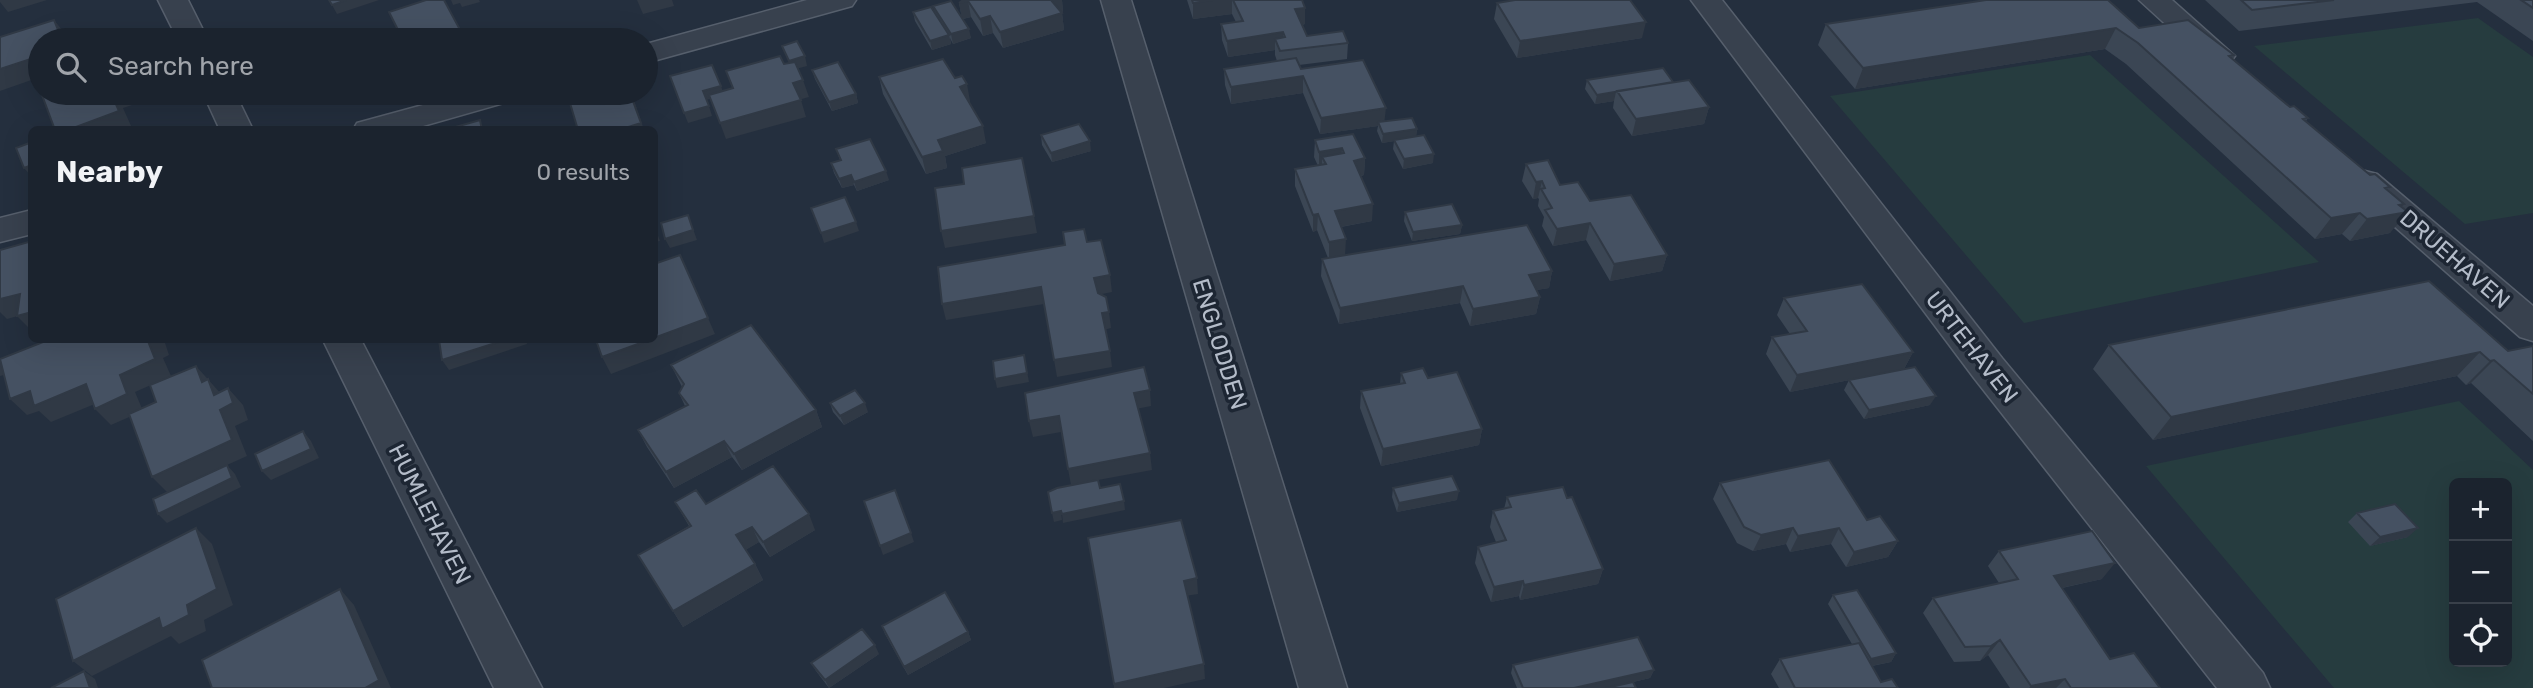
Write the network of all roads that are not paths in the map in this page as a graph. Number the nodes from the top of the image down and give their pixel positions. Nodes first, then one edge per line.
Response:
1 (173, 0) edge
2 (841, 0) edge
3 (1116, 0) edge
4 (1706, 0) edge
5 (2154, 0) edge
6 (772, 9) edge
7 (186, 28) edge
8 (658, 50) edge
9 (2247, 80) edge
10 (225, 105) edge
11 (460, 105) edge
12 (235, 126) edge
13 (383, 126) edge
14 (2340, 160) edge
15 (28, 223) edge
16 (0, 230) edge
17 (2533, 327) edge
18 (344, 343) edge
19 (518, 688) edge
20 (1323, 688) edge
21 (2246, 688) edge

1 - 7 street
2 - 6 street
3 - 20 street, ENGLODDEN
4 - 21 street, URTEHAVEN
5 - 9 street
6 - 8 street
10 - 12 street
11 - 13 street
14 - 17 street, DRUEHAVEN
15 - 16 street
18 - 19 street, HUMLEHAVEN

